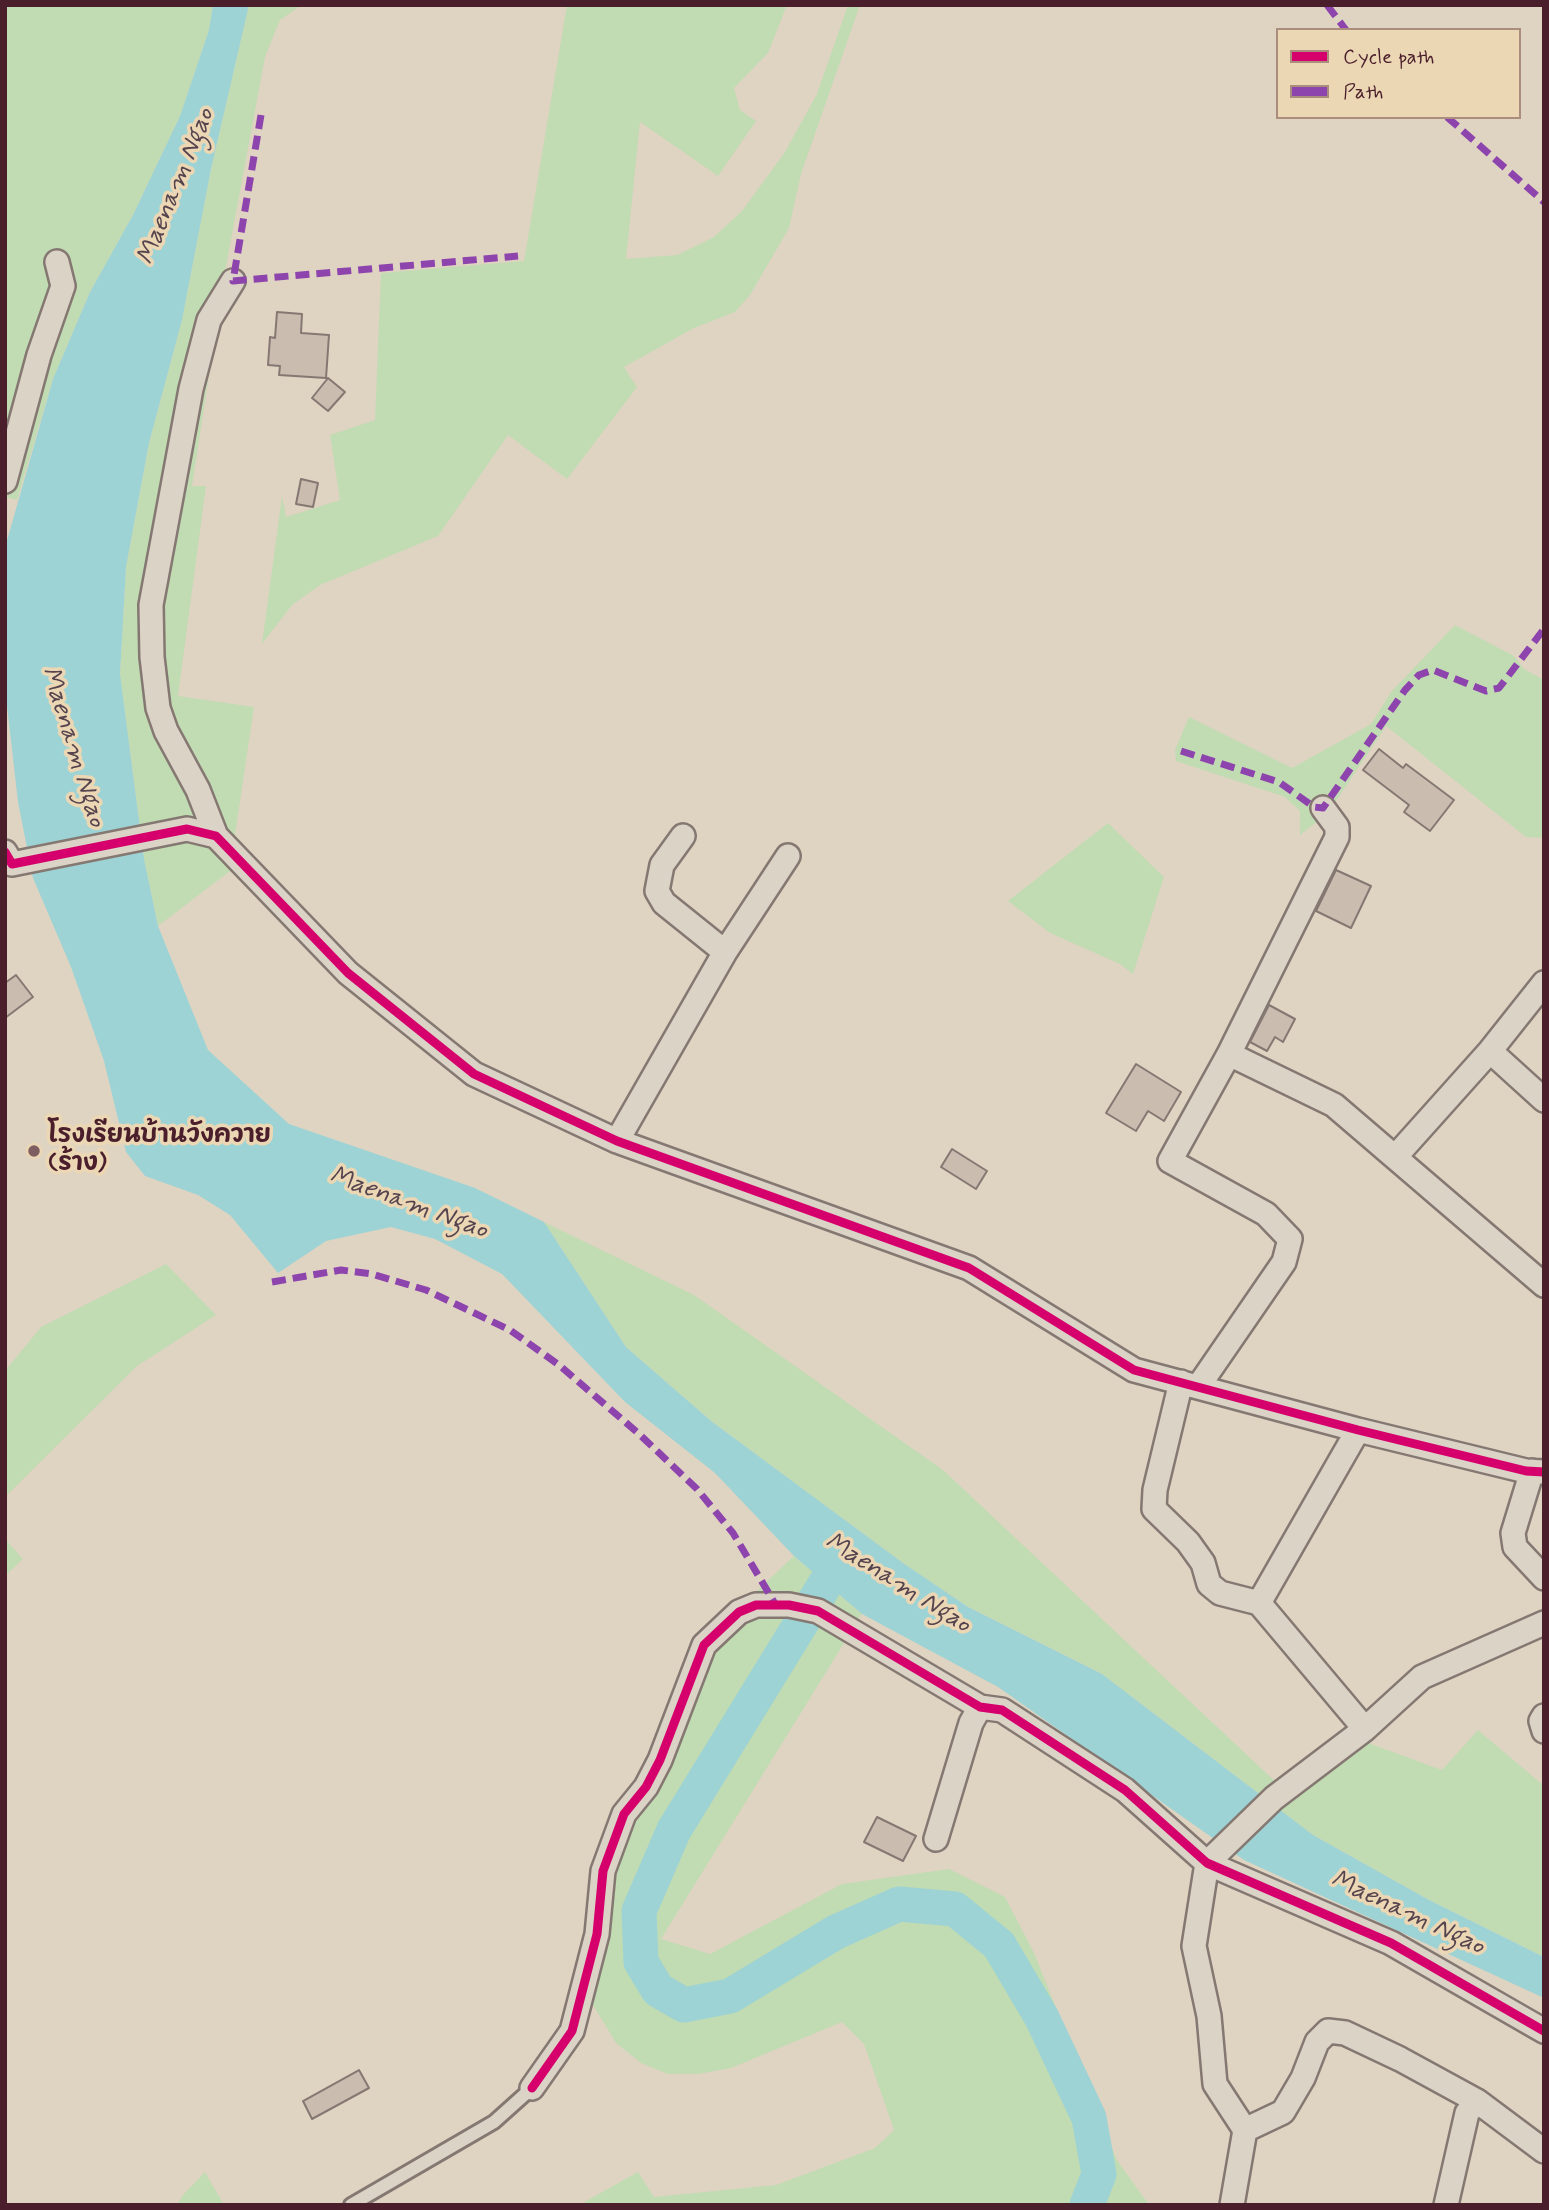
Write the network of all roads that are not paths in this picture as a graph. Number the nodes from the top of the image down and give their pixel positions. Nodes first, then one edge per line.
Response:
1 (57, 262) dead end
2 (233, 281) dead end
3 (5, 481) edge
4 (1323, 808) dead end
5 (216, 836) junction
6 (683, 836) dead end
7 (788, 856) dead end
8 (9, 858) edge
9 (725, 952) junction
10 (1544, 983) edge
11 (1490, 1051) junction
12 (1229, 1054) junction
13 (1544, 1100) edge
14 (617, 1141) junction
15 (1396, 1156) junction
16 (1544, 1285) edge
17 (1190, 1384) junction
18 (1358, 1430) junction
19 (1538, 1471) edge
20 (1544, 1578) edge
21 (1259, 1603) junction
22 (1544, 1623) edge
23 (980, 1707) junction
24 (1544, 1716) edge
25 (1365, 1729) junction
26 (1544, 1731) edge
27 (936, 1839) dead end
28 (1212, 1857) junction
29 (1544, 2031) edge
30 (533, 2088) joint
31 (1476, 2101) junction
32 (1245, 2130) junction
33 (1544, 2151) edge
34 (351, 2205) edge
35 (1232, 2205) edge
36 (1446, 2205) edge

1 - 3 street
2 - 5 street
4 - 12 street
5 - 8 street
5 - 14 street
6 - 9 street
7 - 9 street
9 - 14 street
10 - 11 street
11 - 13 street
11 - 15 street
12 - 15 street
12 - 17 street
14 - 17 street
15 - 16 street
17 - 18 street
17 - 21 street
18 - 19 street
18 - 21 street
19 - 20 street
21 - 25 street
22 - 25 street
23 - 27 street
23 - 28 street
23 - 30 street
24 - 26 street
25 - 28 street
28 - 29 street
28 - 32 street
30 - 34 lane
31 - 32 street
31 - 33 street
31 - 36 street
32 - 35 street

